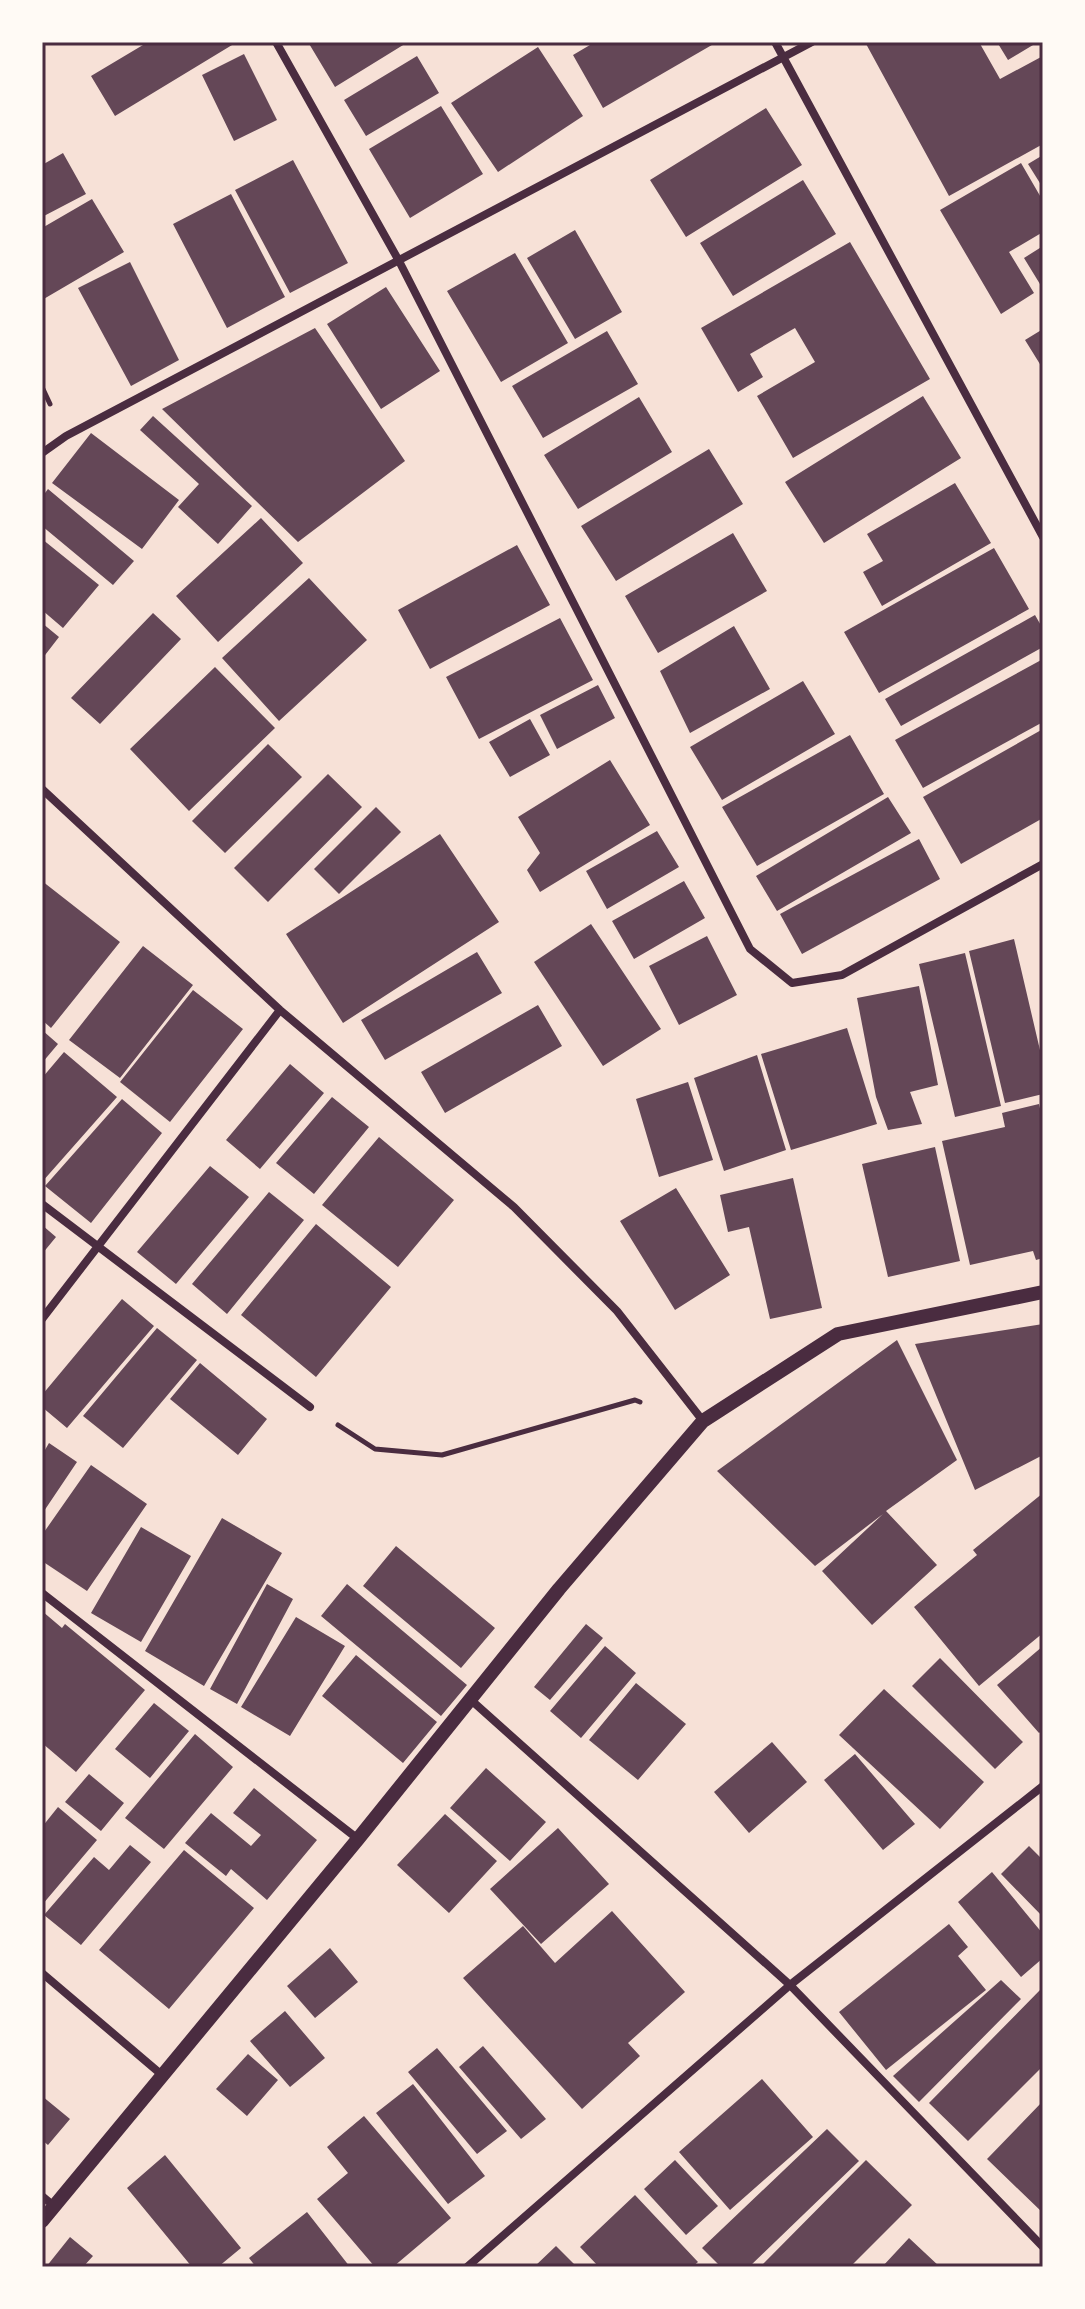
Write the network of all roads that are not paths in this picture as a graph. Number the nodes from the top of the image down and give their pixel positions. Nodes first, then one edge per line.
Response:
1 (276, 42) edge
2 (775, 42) edge
3 (812, 42) edge
4 (784, 57) junction
5 (399, 261) junction
6 (42, 453) edge
7 (1043, 537) edge
8 (42, 789) edge
9 (1043, 864) edge
10 (280, 1010) junction
11 (42, 1204) edge
12 (96, 1247) junction
13 (1043, 1292) edge
14 (42, 1319) edge
15 (310, 1407) road end
16 (703, 1421) junction
17 (42, 1593) edge
18 (471, 1700) junction
19 (1043, 1786) edge
20 (358, 1839) junction
21 (42, 1973) edge
22 (790, 1985) junction
23 (162, 2075) junction
24 (42, 2196) edge
25 (54, 2206) junction
26 (42, 2221) edge
27 (1043, 2247) edge
28 (467, 2267) edge

1 - 5 street
2 - 4 street
3 - 4 street
4 - 5 street
4 - 7 street
5 - 6 street
5 - 9 street
8 - 10 street
10 - 12 street
10 - 16 street
11 - 12 street
12 - 14 street
12 - 15 street
13 - 16 street
16 - 18 street
17 - 20 street
18 - 20 street
18 - 22 street
19 - 22 street
20 - 23 street
21 - 23 street
22 - 27 street
22 - 28 street
23 - 25 street
24 - 25 street
25 - 26 street

